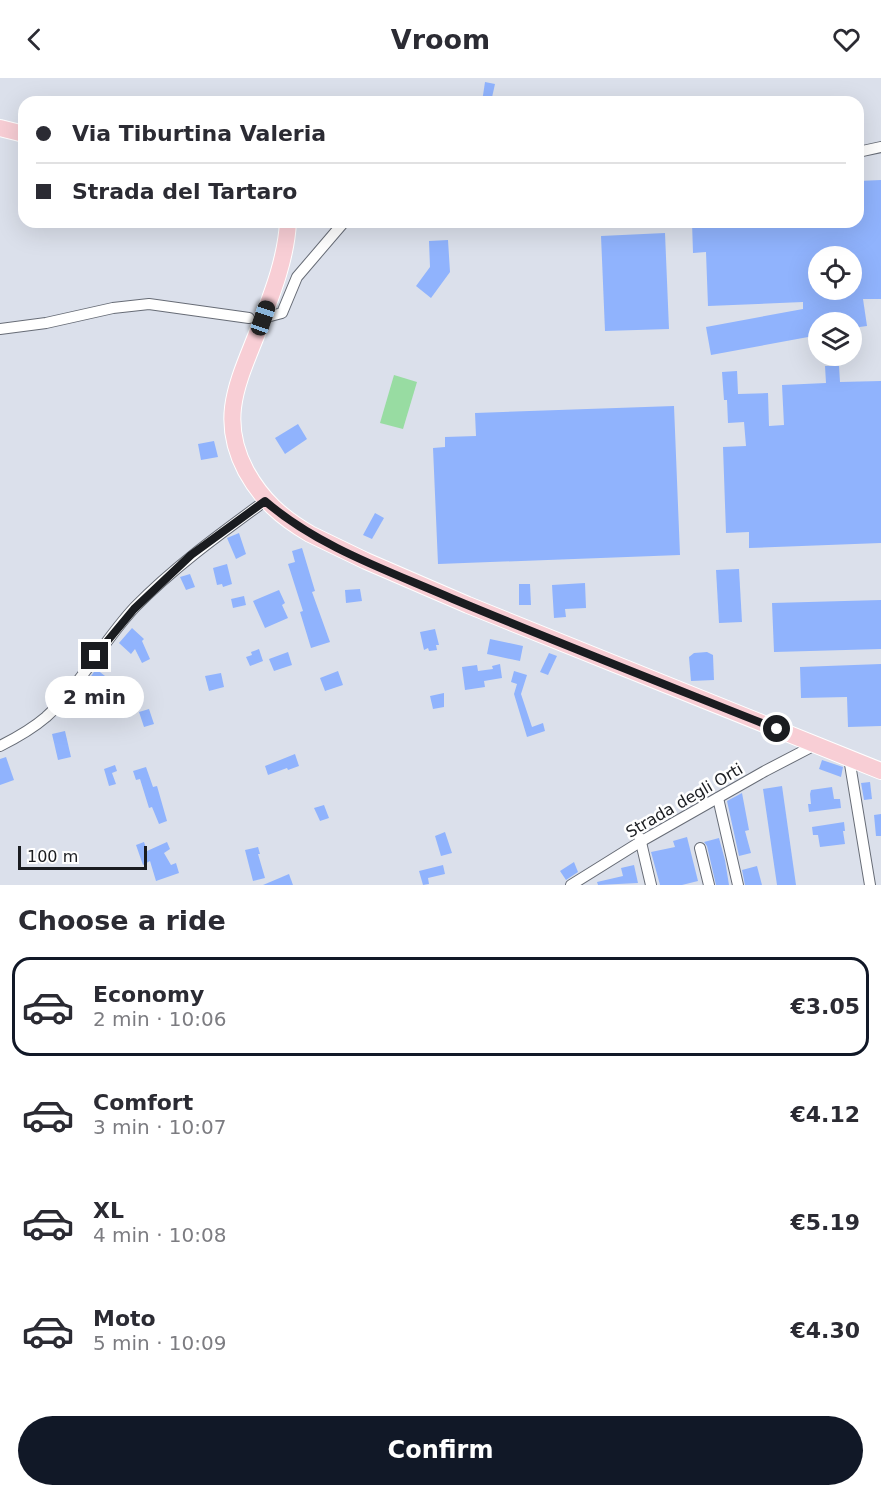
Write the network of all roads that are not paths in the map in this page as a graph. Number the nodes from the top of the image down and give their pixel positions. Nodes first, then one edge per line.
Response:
1 (0, 128) edge
2 (18, 132) edge
3 (881, 147) edge
4 (864, 151) edge
5 (288, 228) edge
6 (339, 228) edge
7 (256, 318) junction
8 (0, 329) edge
9 (265, 501) junction
10 (815, 745) junction
11 (0, 746) edge
12 (849, 758) junction
13 (881, 771) edge
14 (718, 798) junction
15 (640, 838) junction
16 (700, 848) dead end
17 (588, 873) junction
18 (571, 885) edge
19 (591, 885) edge
20 (651, 885) edge
21 (708, 885) edge
22 (738, 885) edge
23 (870, 885) edge

1 - 2 main road
3 - 4 street
5 - 7 main road
6 - 7 street
7 - 8 street
7 - 9 main road
9 - 10 main road
9 - 11 street
10 - 12 main road
10 - 14 street, Strada degli Orti
12 - 13 main road
12 - 23 street
14 - 15 street, Strada degli Orti
14 - 22 street
15 - 17 street, Strada degli Orti
15 - 20 street
16 - 21 street
17 - 18 street, Strada degli Orti
17 - 19 street

